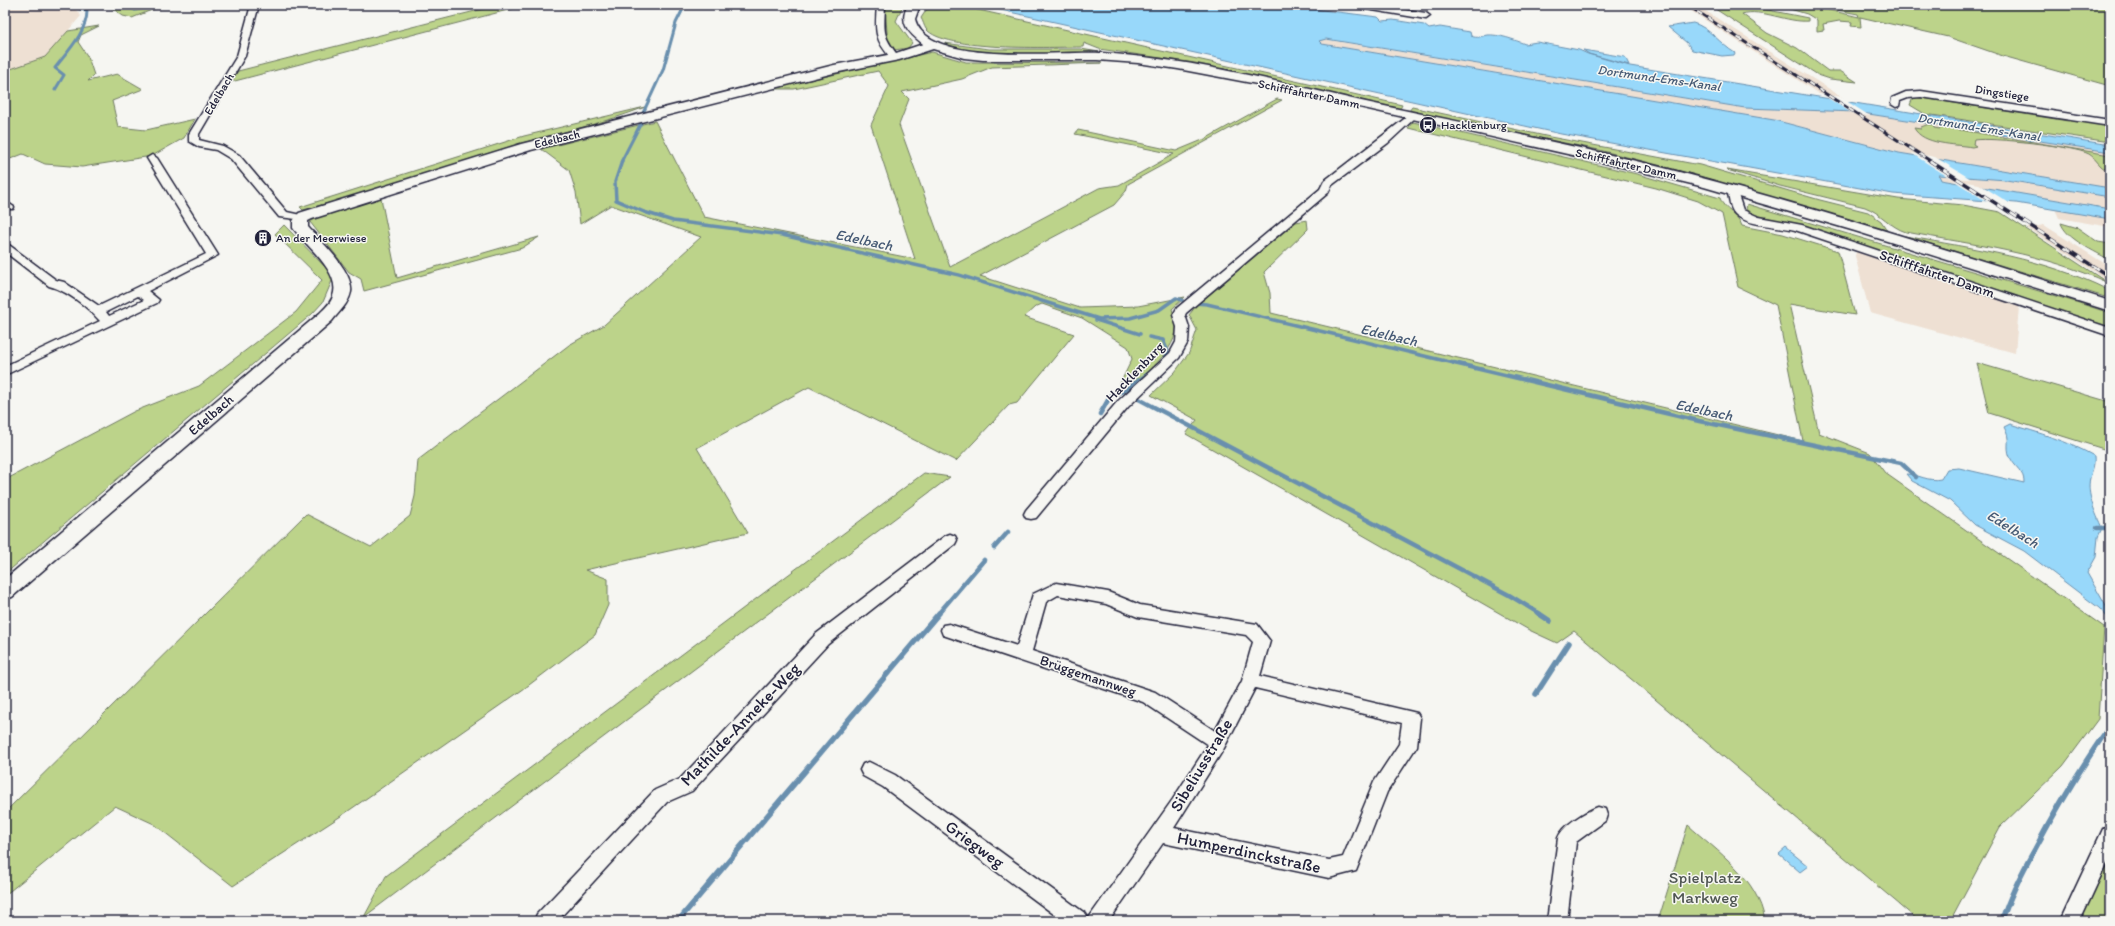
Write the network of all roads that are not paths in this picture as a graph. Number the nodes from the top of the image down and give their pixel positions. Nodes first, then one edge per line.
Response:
1 (255, 5) edge
2 (880, 5) edge
3 (914, 5) edge
4 (1354, 5) edge
5 (1426, 16) dead end
6 (934, 45) junction
7 (895, 57) junction
8 (1896, 104) dead end
9 (1412, 116) junction
10 (2110, 123) edge
11 (152, 158) dead end
12 (1732, 191) junction
13 (5, 204) edge
14 (5, 208) edge
15 (301, 218) junction
16 (5, 247) edge
17 (139, 291) junction
18 (2110, 306) edge
19 (98, 311) junction
20 (108, 322) junction
21 (2110, 332) edge
22 (5, 371) edge
23 (1031, 514) dead end
24 (950, 540) dead end
25 (5, 591) edge
26 (949, 630) dead end
27 (1023, 654) junction
28 (1250, 680) junction
29 (1218, 742) junction
30 (869, 770) dead end
31 (1598, 815) dead end
32 (1159, 834) junction
33 (2110, 835) edge
34 (544, 921) edge
35 (1079, 921) edge
36 (1097, 921) edge
37 (1557, 921) edge
38 (2070, 921) edge

1 - 15 street, Edelbach
2 - 7 street
3 - 6 main road, Schifffahrter Damm
4 - 5 street
6 - 7 main road, Edelbach
6 - 9 main road, Schifffahrter Damm
7 - 15 main road, Edelbach
8 - 10 street, Dingstiege
9 - 12 main road, Schifffahrter Damm
9 - 23 street, Hacklenburg
11 - 17 street
12 - 18 main road, Schifffahrter Damm
12 - 21 street, Schifffahrter Damm
13 - 14 street
15 - 25 main road, Edelbach
16 - 19 street
17 - 19 street
17 - 20 street
19 - 20 street
20 - 22 street
24 - 34 street, Mathilde-Anneke-Weg
26 - 27 street, Brüggemannweg
27 - 28 street, Sibeliusstraße
27 - 29 street, Brüggemannweg
28 - 29 street, Sibeliusstraße
28 - 32 street, Humperdinckstraße
29 - 32 street, Sibeliusstraße
30 - 35 street, Griegweg
31 - 37 street
32 - 36 street, Sibeliusstraße
33 - 38 street

